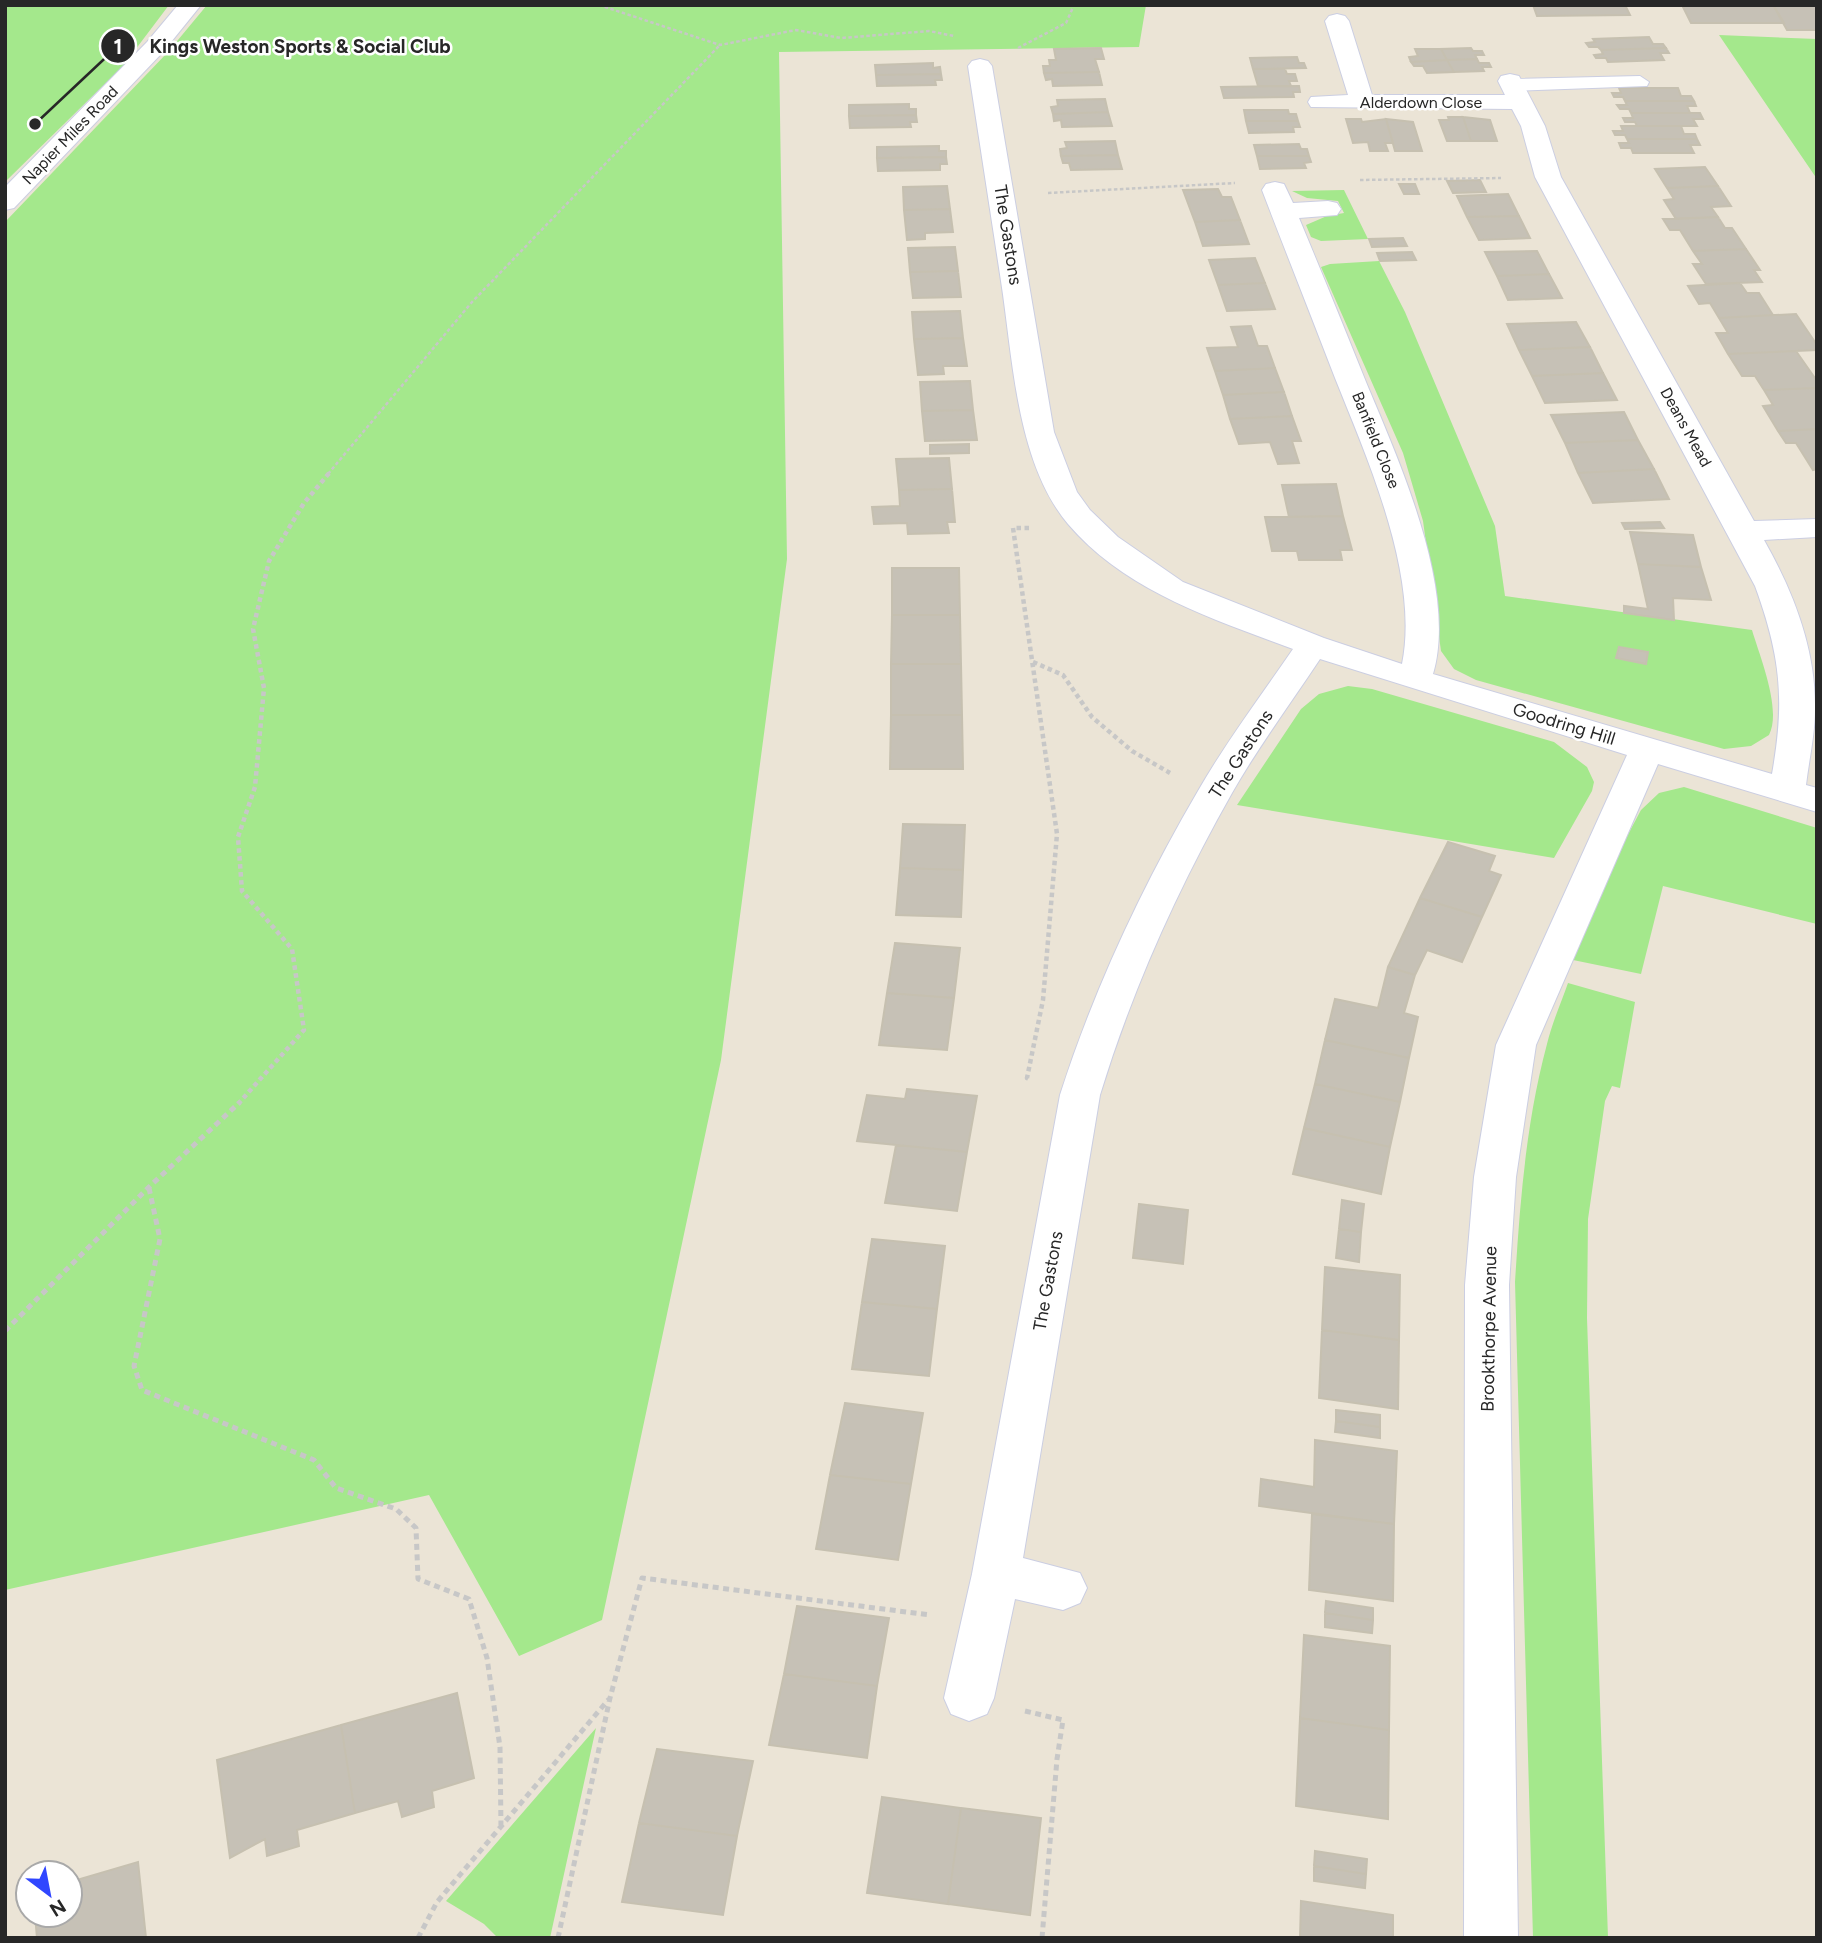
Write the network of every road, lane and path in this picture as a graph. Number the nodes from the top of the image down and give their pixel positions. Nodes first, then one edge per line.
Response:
1 (190, 5) edge
2 (599, 5) edge
3 (1074, 5) edge
4 (1337, 21) dead end
5 (956, 36) dead end
6 (720, 45) junction
7 (1016, 49) dead end
8 (981, 66) dead end
9 (1640, 82) dead end
10 (1515, 89) junction
11 (1320, 102) dead end
12 (1362, 102) junction
13 (1548, 177) junction
14 (1356, 181) dead end
15 (1199, 183) dead end
16 (1086, 191) dead end
17 (5, 202) edge
18 (1328, 209) dead end
19 (1090, 527) junction
20 (1817, 528) edge
21 (1743, 531) junction
22 (1312, 645) junction
23 (1032, 662) junction
24 (1413, 679) junction
25 (1647, 750) junction
26 (1216, 790) junction
27 (1802, 795) edge
28 (1080, 1095) junction
29 (149, 1187) junction
30 (5, 1331) edge
31 (996, 1574) junction
32 (1063, 1588) dead end
33 (985, 1622) junction
34 (610, 1698) junction
35 (969, 1698) joint
36 (501, 1828) junction
37 (418, 1938) edge
38 (558, 1938) edge
39 (1042, 1938) edge
40 (1491, 1938) edge

1 - 17 street, Napier Miles Road
2 - 6 path
3 - 7 path
4 - 12 street
5 - 6 path
6 - 29 path
8 - 19 street, The Gastons
9 - 10 lane
10 - 12 street, Alderdown Close
10 - 13 street, Deans Mead
11 - 12 street, Alderdown Close
13 - 14 path
13 - 21 street, Deans Mead
15 - 16 path
18 - 24 street, Banfield Close
19 - 22 street, The Gastons
19 - 23 path
20 - 21 street
21 - 27 street, Deans Mead
22 - 24 street, Goodring Hill
22 - 26 street, The Gastons
23 - 26 path
23 - 28 path
24 - 25 street, Goodring Hill
25 - 27 street, Goodring Hill
25 - 40 street, Brookthorpe Avenue
26 - 28 street, The Gastons
28 - 31 street, The Gastons
29 - 30 path
29 - 36 path
31 - 32 street
31 - 33 street, The Gastons
33 - 34 path
33 - 35 street, The Gastons
34 - 36 path
34 - 38 path
35 - 39 path
36 - 37 path

